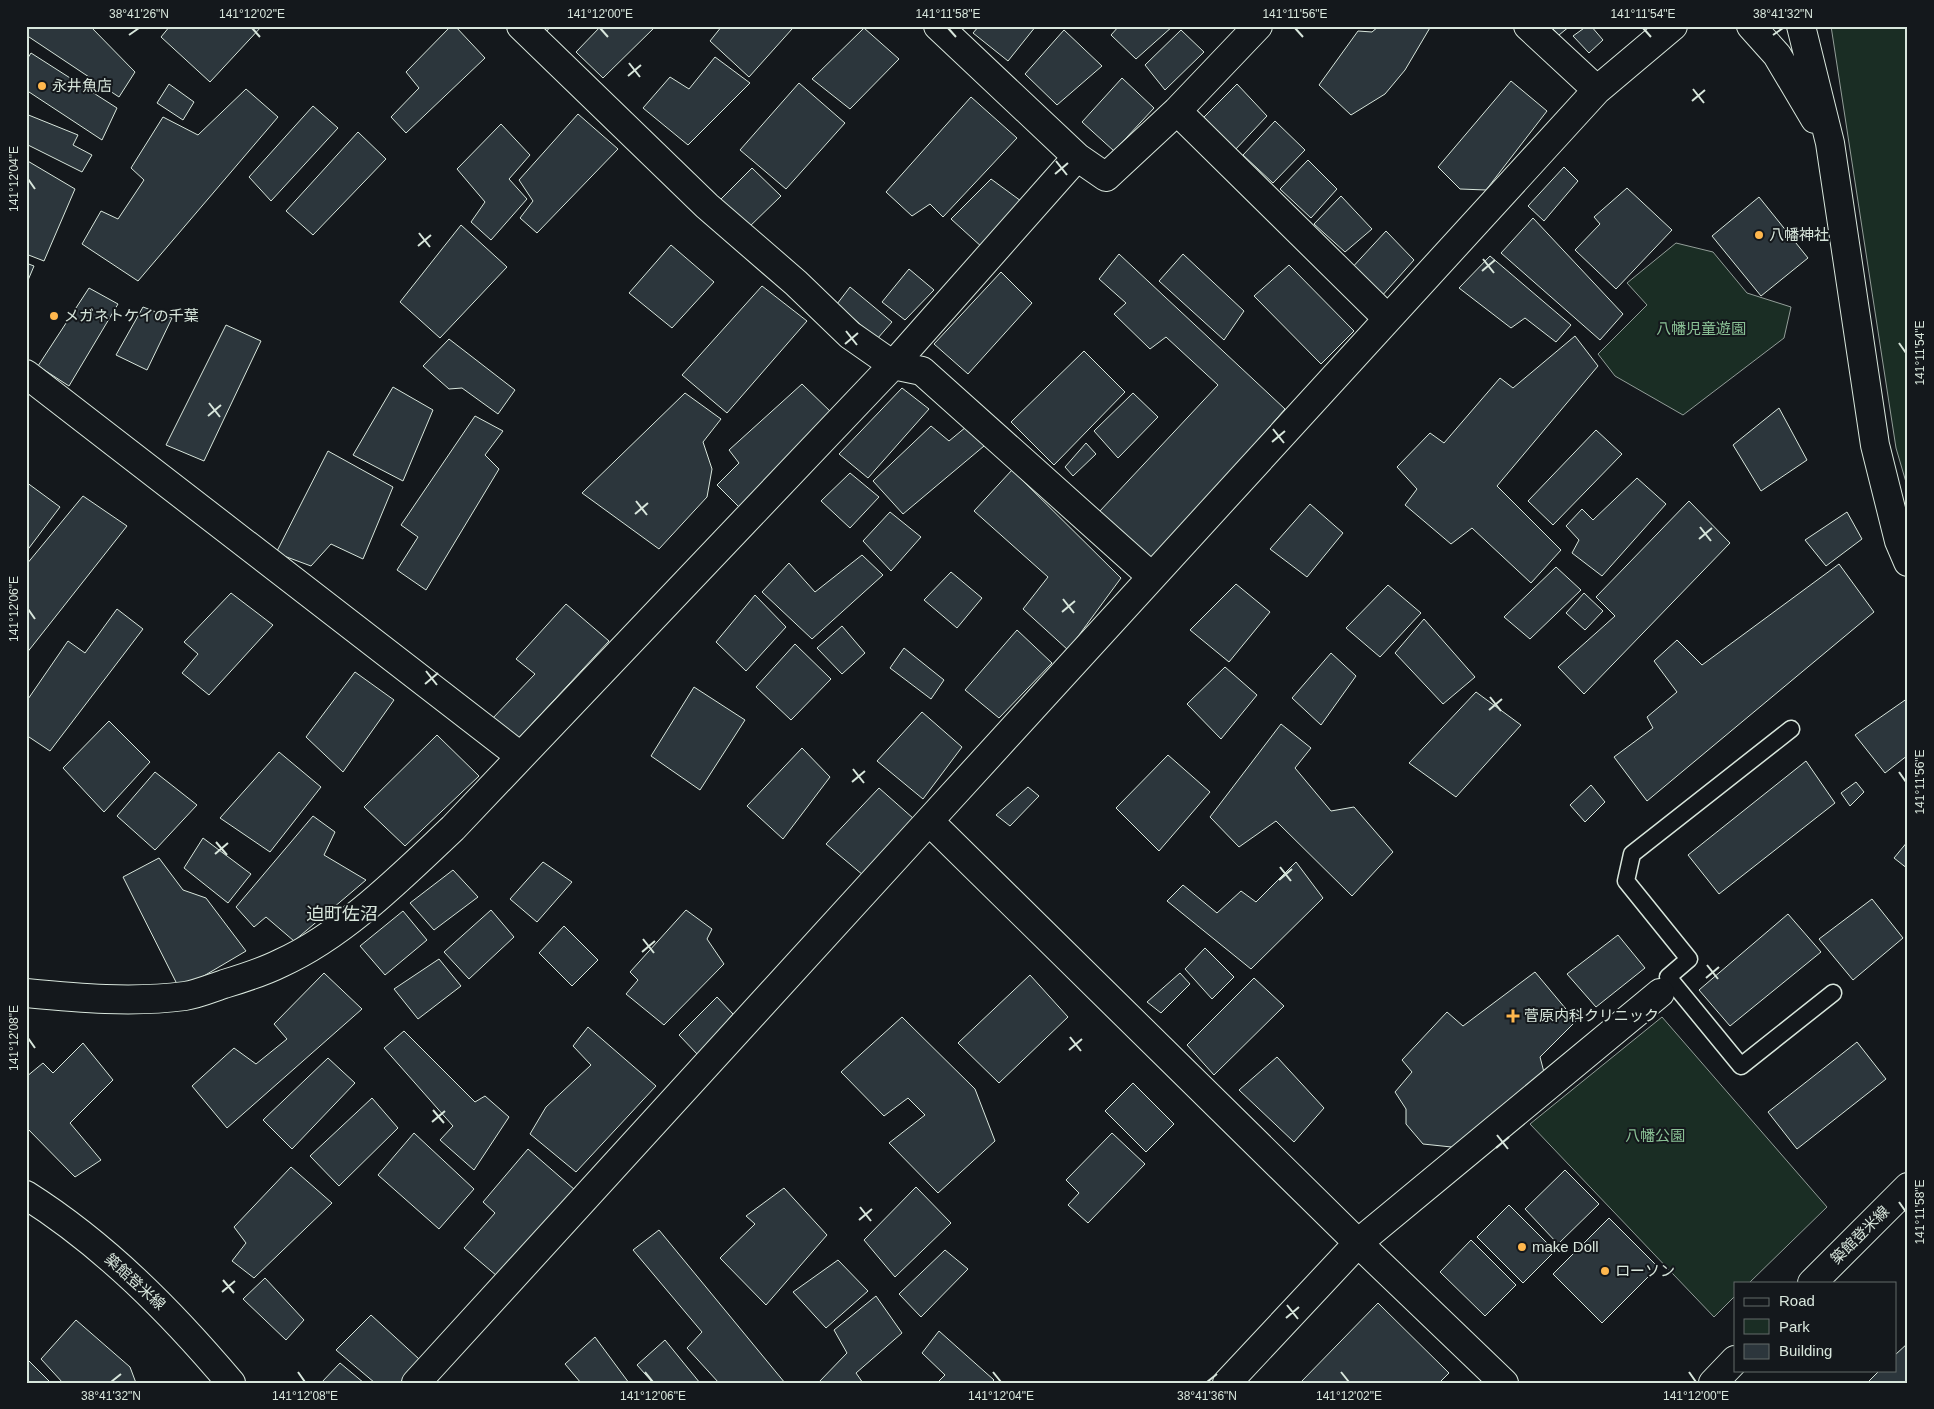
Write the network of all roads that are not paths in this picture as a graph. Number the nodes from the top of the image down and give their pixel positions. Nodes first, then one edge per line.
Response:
1 (521, 26) edge
2 (938, 26) edge
3 (1258, 26) edge
4 (1528, 26) edge
5 (1673, 26) edge
6 (1751, 26) edge
7 (1801, 26) edge
8 (1597, 90) junction
9 (1177, 111) junction
10 (1830, 144) junction
11 (1077, 157) junction
12 (1387, 318) junction
13 (893, 365) junction
14 (26, 374) edge
15 (1908, 562) edge
16 (1151, 576) junction
17 (1791, 729) dead end
18 (520, 756) junction
19 (929, 821) junction
20 (1666, 988) junction
21 (26, 993) edge
22 (1833, 993) dead end
23 (1908, 1187) edge
24 (26, 1195) edge
25 (1358, 1243) junction
26 (1813, 1282) edge
27 (1734, 1361) edge
28 (231, 1383) edge
29 (416, 1383) edge
30 (1227, 1383) edge
31 (1504, 1383) edge
32 (1712, 1383) edge

1 - 13 street
2 - 11 street
3 - 9 street
4 - 8 street
5 - 8 street
6 - 10 street
7 - 10 street
8 - 12 street
9 - 11 street
9 - 12 street
10 - 15 street
11 - 13 street
12 - 16 street
13 - 16 street
13 - 18 street
14 - 18 street
16 - 19 street
17 - 20 lane
18 - 21 street
19 - 25 street
19 - 29 street
20 - 22 lane
20 - 25 street
23 - 26 street, 築館登米線
24 - 28 street, 築館登米線
25 - 30 street
25 - 31 street
27 - 32 street

